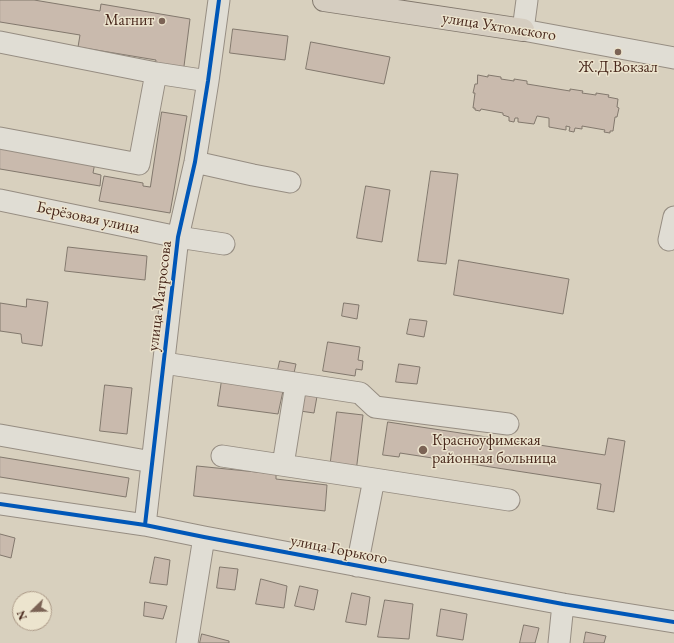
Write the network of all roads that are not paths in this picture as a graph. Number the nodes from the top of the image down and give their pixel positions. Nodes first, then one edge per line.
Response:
1 (219, 0) edge
2 (324, 0) edge
3 (527, 0) edge
4 (359, 3) edge
5 (523, 30) junction
6 (0, 42) edge
7 (674, 58) edge
8 (156, 73) junction
9 (208, 82) junction
10 (0, 138) edge
11 (195, 162) junction
12 (290, 182) dead end
13 (0, 200) edge
14 (674, 217) edge
15 (178, 237) junction
16 (669, 240) dead end
17 (224, 244) dead end
18 (164, 363) junction
19 (296, 384) junction
20 (508, 424) dead end
21 (0, 436) edge
22 (222, 456) dead end
23 (152, 462) junction
24 (283, 465) junction
25 (374, 479) junction
26 (509, 500) dead end
27 (0, 504) edge
28 (145, 525) junction
29 (204, 537) junction
30 (357, 566) junction
31 (563, 604) junction
32 (674, 622) edge
33 (187, 643) edge
34 (559, 643) edge

1 - 9 street, улица Матросова
2 - 4 main road, улица Ухтомского
3 - 5 street
4 - 5 main road, улица Ухтомского
5 - 7 street, улица Ухтомского
6 - 8 street
8 - 9 street
8 - 10 street
9 - 11 street, улица Матросова
11 - 12 street
11 - 15 street, улица Матросова
13 - 15 street, Берёзовая улица
14 - 16 street
15 - 17 street, Берёзовая улица
15 - 18 street, улица Матросова
18 - 19 street
18 - 23 street, улица Матросова
19 - 20 street
19 - 24 street
21 - 23 street
22 - 24 street
23 - 28 street, улица Матросова
24 - 25 street
25 - 26 street
25 - 30 street
27 - 28 street, улица Горького
28 - 29 street, улица Горького
29 - 30 street, улица Горького
29 - 33 street
30 - 31 street, улица Горького
31 - 32 street, улица Горького
31 - 34 street

